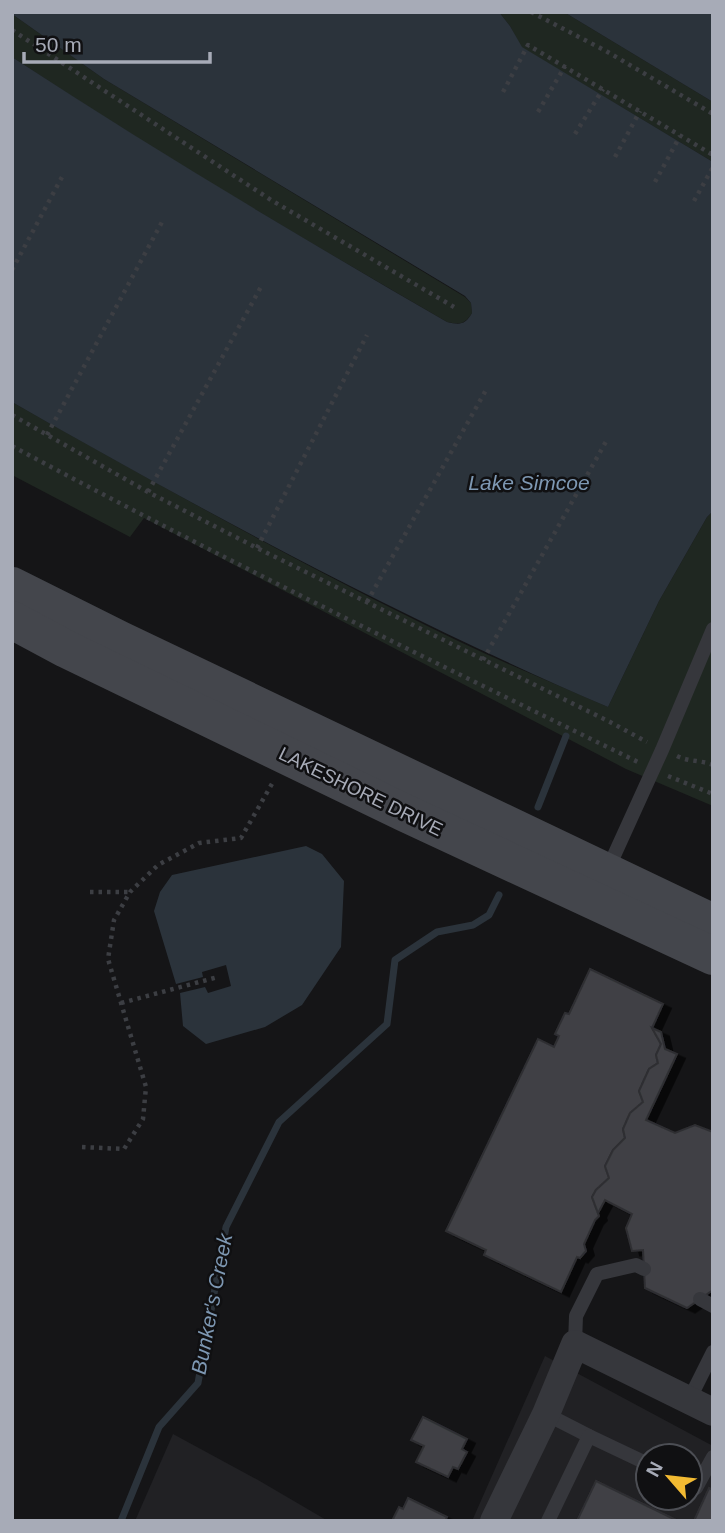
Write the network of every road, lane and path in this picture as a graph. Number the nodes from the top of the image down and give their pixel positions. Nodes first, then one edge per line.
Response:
1 (531, 12) edge
2 (12, 30) edge
3 (565, 66) junction
4 (603, 89) junction
5 (503, 92) dead end
6 (538, 111) dead end
7 (640, 111) junction
8 (713, 114) edge
9 (575, 134) dead end
10 (680, 136) junction
11 (713, 155) edge
12 (615, 157) dead end
13 (713, 167) edge
14 (61, 177) dead end
15 (655, 182) dead end
16 (694, 201) dead end
17 (162, 222) dead end
18 (12, 270) edge
19 (262, 285) dead end
20 (454, 307) dead end
21 (367, 335) dead end
22 (486, 390) dead end
23 (12, 415) edge
24 (47, 435) junction
25 (608, 438) dead end
26 (12, 446) edge
27 (148, 492) junction
28 (257, 548) junction
29 (12, 586) edge
30 (367, 602) junction
31 (12, 620) edge
32 (713, 629) edge
33 (483, 660) junction
34 (641, 739) dead end
35 (653, 770) junction
36 (274, 780) dead end
37 (713, 794) edge
38 (607, 872) junction
39 (90, 892) dead end
40 (131, 892) junction
41 (713, 923) edge
42 (713, 956) edge
43 (218, 977) dead end
44 (121, 1003) junction
45 (82, 1147) dead end
46 (644, 1269) dead end
47 (575, 1344) junction
48 (713, 1352) edge
49 (701, 1406) edge
50 (546, 1414) junction
51 (589, 1436) junction
52 (634, 1457) edge
53 (713, 1457) edge
54 (704, 1473) edge
55 (495, 1521) edge
56 (548, 1521) edge

1 - 8 path
2 - 20 path
3 - 4 path
3 - 5 path
3 - 6 path
4 - 7 path
4 - 9 path
7 - 10 path
7 - 12 path
10 - 11 path
10 - 15 path
13 - 16 path
14 - 18 path
17 - 24 path
19 - 27 path
21 - 28 path
22 - 30 path
23 - 24 path
24 - 27 path
25 - 33 path
26 - 35 path
27 - 28 path
28 - 30 path
29 - 38 main road
30 - 33 path
31 - 42 main road, LAKESHORE DRIVE
32 - 35 lane
33 - 34 path
35 - 37 path
35 - 38 lane
36 - 40 path
38 - 41 main road
39 - 40 path
40 - 44 path
43 - 44 path
44 - 45 path
46 - 47 lane
47 - 49 street
47 - 50 street
48 - 49 lane
50 - 51 lane
50 - 55 street
51 - 52 lane
51 - 56 lane
53 - 54 lane

